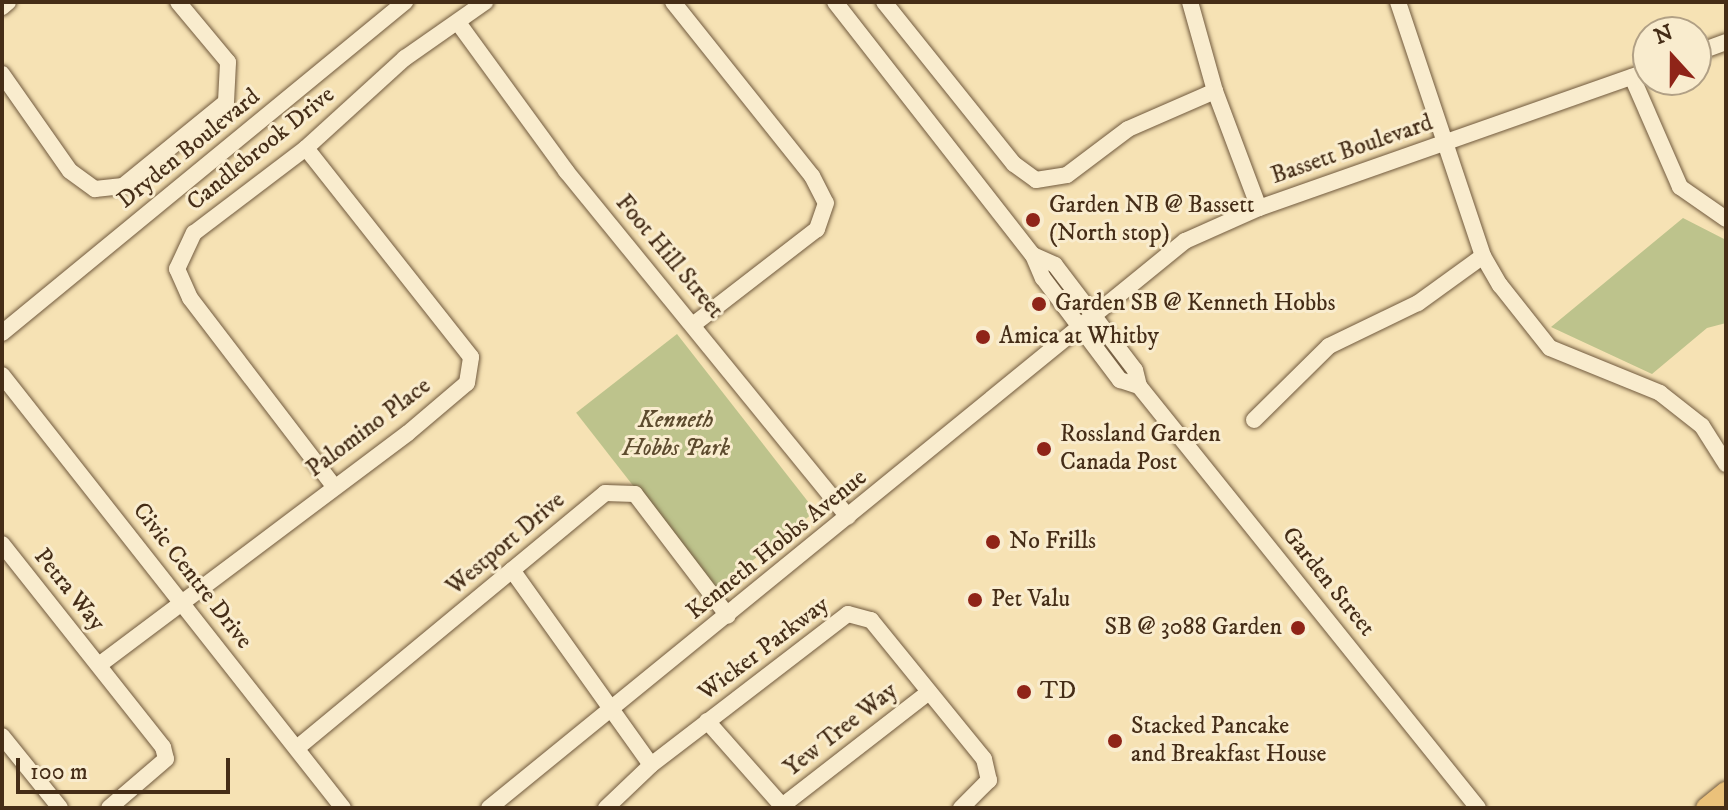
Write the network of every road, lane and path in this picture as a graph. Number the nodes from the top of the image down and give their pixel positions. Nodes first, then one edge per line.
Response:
1 (8, 2) edge
2 (178, 2) edge
3 (405, 2) edge
4 (485, 2) edge
5 (673, 2) edge
6 (835, 2) edge
7 (884, 2) edge
8 (1190, 2) edge
9 (1398, 2) edge
10 (2, 7) edge
11 (459, 24) junction
12 (2, 74) edge
13 (1632, 77) edge
14 (1215, 91) junction
15 (1648, 96) edge
16 (1445, 143) junction
17 (306, 148) junction
18 (1259, 208) junction
19 (1726, 219) edge
20 (1033, 255) junction
21 (1483, 256) junction
22 (1095, 317) junction
23 (694, 324) junction
24 (1082, 329) junction
25 (2, 333) edge
26 (2, 375) edge
27 (1139, 386) junction
28 (1254, 420) dead end
29 (1726, 464) edge
30 (333, 485) junction
31 (848, 517) junction
32 (2, 544) edge
33 (512, 570) junction
34 (182, 602) junction
35 (728, 616) junction
36 (99, 665) junction
37 (929, 692) junction
38 (614, 709) junction
39 (707, 721) junction
40 (2, 736) edge
41 (297, 748) junction
42 (651, 765) junction
43 (1726, 792) edge
44 (783, 807) edge
45 (60, 808) edge
46 (109, 808) edge
47 (343, 808) edge
48 (489, 808) edge
49 (606, 808) edge
50 (961, 808) edge
51 (1478, 808) edge
52 (1706, 808) edge

1 - 10 street
2 - 12 street
3 - 25 street, Dryden Boulevard
4 - 11 street, Candlebrook Drive
5 - 23 street
6 - 20 street, Garden Street
7 - 14 street
8 - 14 street
9 - 16 street
11 - 17 street, Candlebrook Drive
11 - 23 street, Foot Hill Street
13 - 16 street, Bassett Boulevard
14 - 18 street
15 - 19 street
16 - 18 street, Bassett Boulevard
16 - 21 street
17 - 30 street, Candlebrook Drive
17 - 30 street, Palomino Place
18 - 22 street, Bassett Boulevard
20 - 22 street, Garden Street
20 - 24 street, Garden Street
21 - 28 street
21 - 29 street
22 - 24 street, Kenneth Hobbs Avenue
22 - 27 street, Garden Street
23 - 31 street, Foot Hill Street
24 - 27 street, Garden Street
24 - 31 street, Kenneth Hobbs Avenue
26 - 34 street, Civic Centre Drive
27 - 51 street, Garden Street
30 - 34 street, Palomino Place
31 - 35 street, Kenneth Hobbs Avenue
32 - 36 street, Petra Way
33 - 35 street, Westport Drive
33 - 38 street
33 - 41 street, Westport Drive
34 - 36 street, Petra Way
34 - 41 street, Civic Centre Drive
35 - 38 street, Kenneth Hobbs Avenue
36 - 46 street, Petra Way
37 - 39 street, Wicker Parkway
37 - 44 street, Yew Tree Way
37 - 50 street, Wicker Parkway
38 - 42 street
38 - 48 street, Kenneth Hobbs Avenue
39 - 42 street, Wicker Parkway
39 - 44 street
40 - 45 street
41 - 47 street, Civic Centre Drive
42 - 49 street, Wicker Parkway
43 - 52 main road

